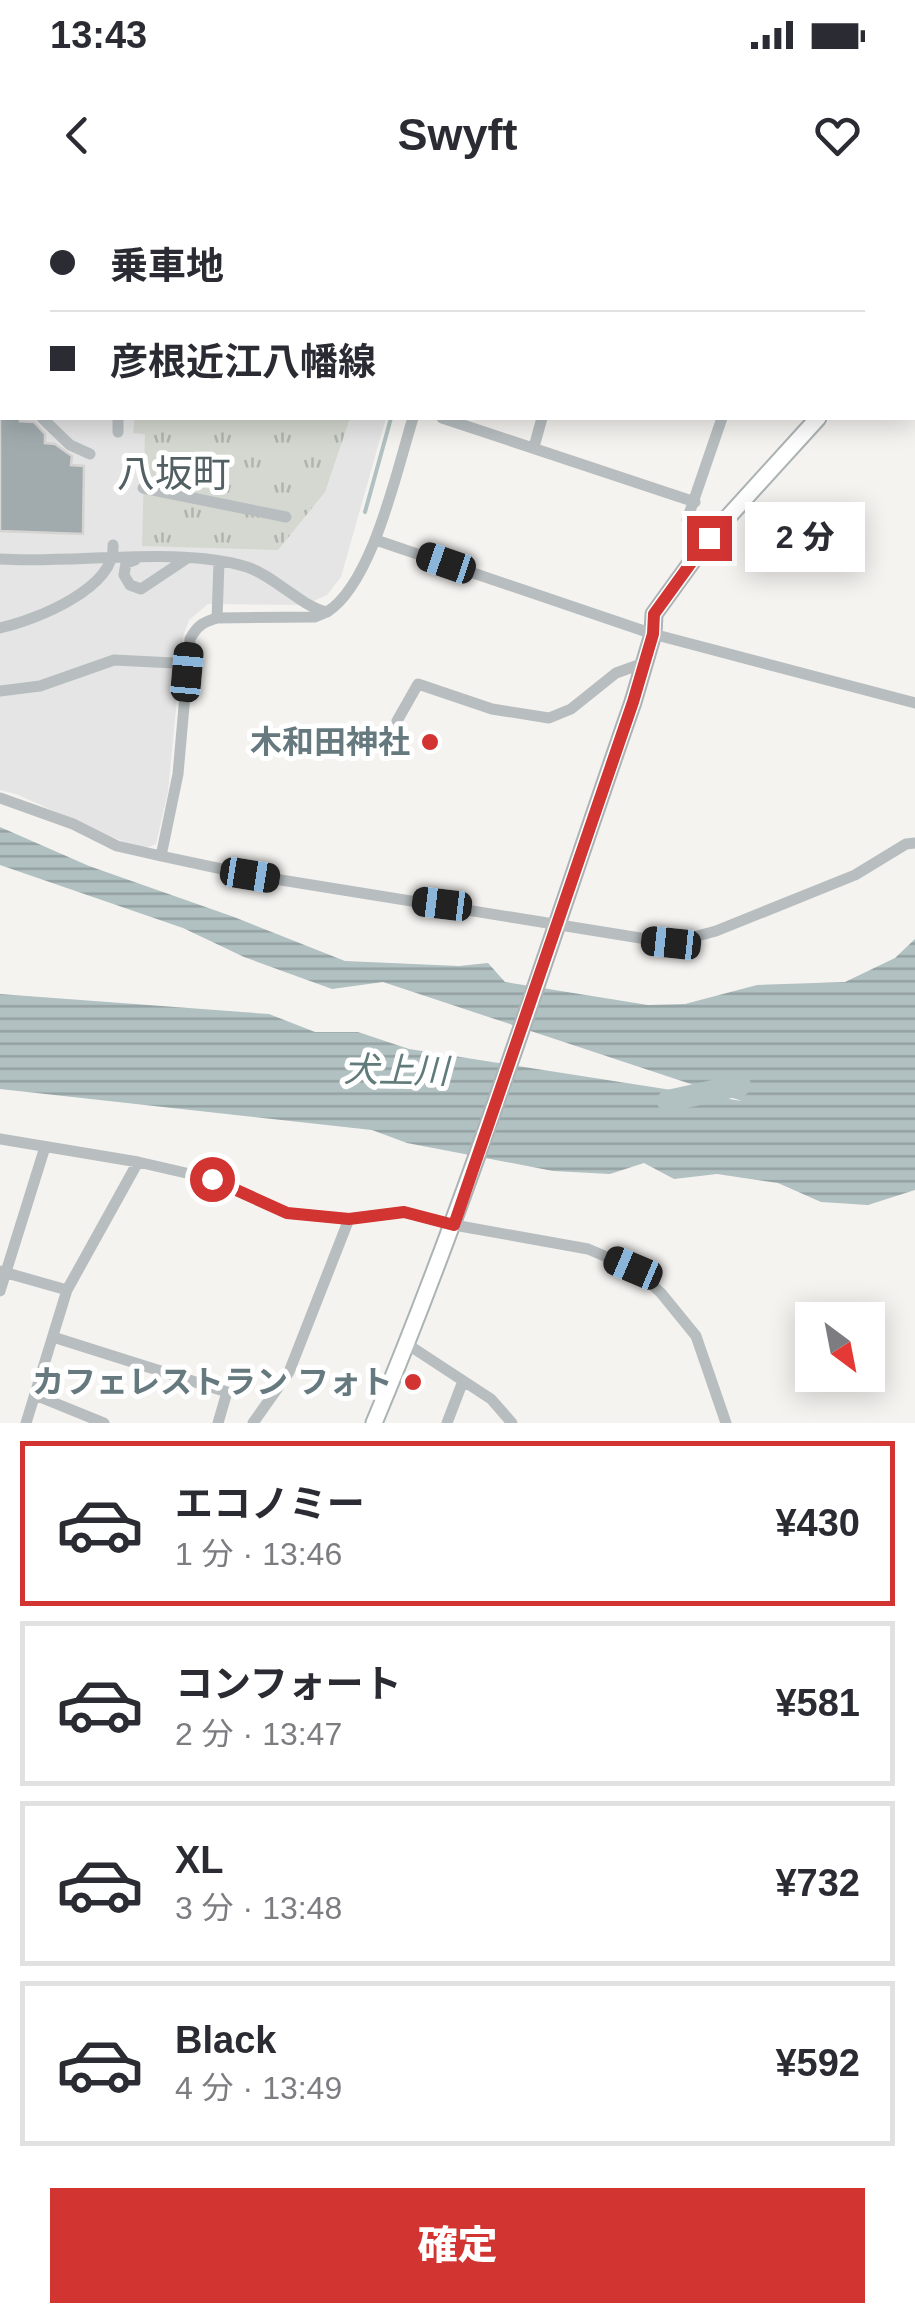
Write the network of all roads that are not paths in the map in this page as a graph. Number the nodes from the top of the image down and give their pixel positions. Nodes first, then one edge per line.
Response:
1 (44, 420) edge
2 (411, 420) edge
3 (448, 420) edge
4 (541, 420) edge
5 (721, 420) edge
6 (816, 420) edge
7 (534, 447) junction
8 (90, 454) dead end
9 (143, 488) dead end
10 (694, 502) junction
11 (286, 517) dead end
12 (709, 538) junction
13 (376, 540) junction
14 (112, 545) dead end
15 (0, 559) edge
16 (114, 559) junction
17 (138, 559) junction
18 (186, 559) junction
19 (220, 563) junction
20 (327, 612) junction
21 (218, 618) junction
22 (0, 628) edge
23 (653, 634) junction
24 (174, 663) dead end
25 (644, 663) junction
26 (0, 691) edge
27 (915, 703) edge
28 (397, 720) dead end
29 (0, 798) edge
30 (915, 843) edge
31 (161, 856) junction
32 (554, 929) junction
33 (0, 1139) edge
34 (45, 1147) junction
35 (138, 1162) junction
36 (456, 1218) junction
37 (349, 1219) junction
38 (3, 1272) edge
39 (67, 1290) junction
40 (0, 1291) edge
41 (53, 1338) junction
42 (407, 1344) junction
43 (464, 1382) junction
44 (36, 1395) junction
45 (26, 1423) edge
46 (104, 1423) edge
47 (218, 1423) edge
48 (253, 1423) edge
49 (374, 1423) edge
50 (447, 1423) edge
51 (512, 1423) edge
52 (726, 1423) edge

1 - 8 street
2 - 13 street
3 - 7 street
4 - 7 street
5 - 10 street
6 - 12 main road
7 - 10 street
9 - 11 street
10 - 12 street
12 - 23 main road
13 - 20 street
13 - 23 street
14 - 16 street
15 - 16 street
16 - 17 street
16 - 22 street
17 - 18 street
17 - 18 street
18 - 19 street
19 - 20 street
19 - 21 street
20 - 21 street
21 - 31 street
23 - 25 main road
23 - 27 street
24 - 26 street
25 - 28 street
25 - 32 main road
29 - 31 street
30 - 32 street
31 - 32 street
32 - 36 main road
33 - 34 street
34 - 35 street
34 - 38 street
35 - 37 street
35 - 39 street
36 - 37 street
36 - 42 main road
36 - 52 street
37 - 48 street
38 - 39 street
38 - 40 street
39 - 41 street
41 - 44 street
41 - 47 street
42 - 43 street
42 - 49 main road
43 - 50 street
43 - 51 street
44 - 45 street
44 - 46 street

